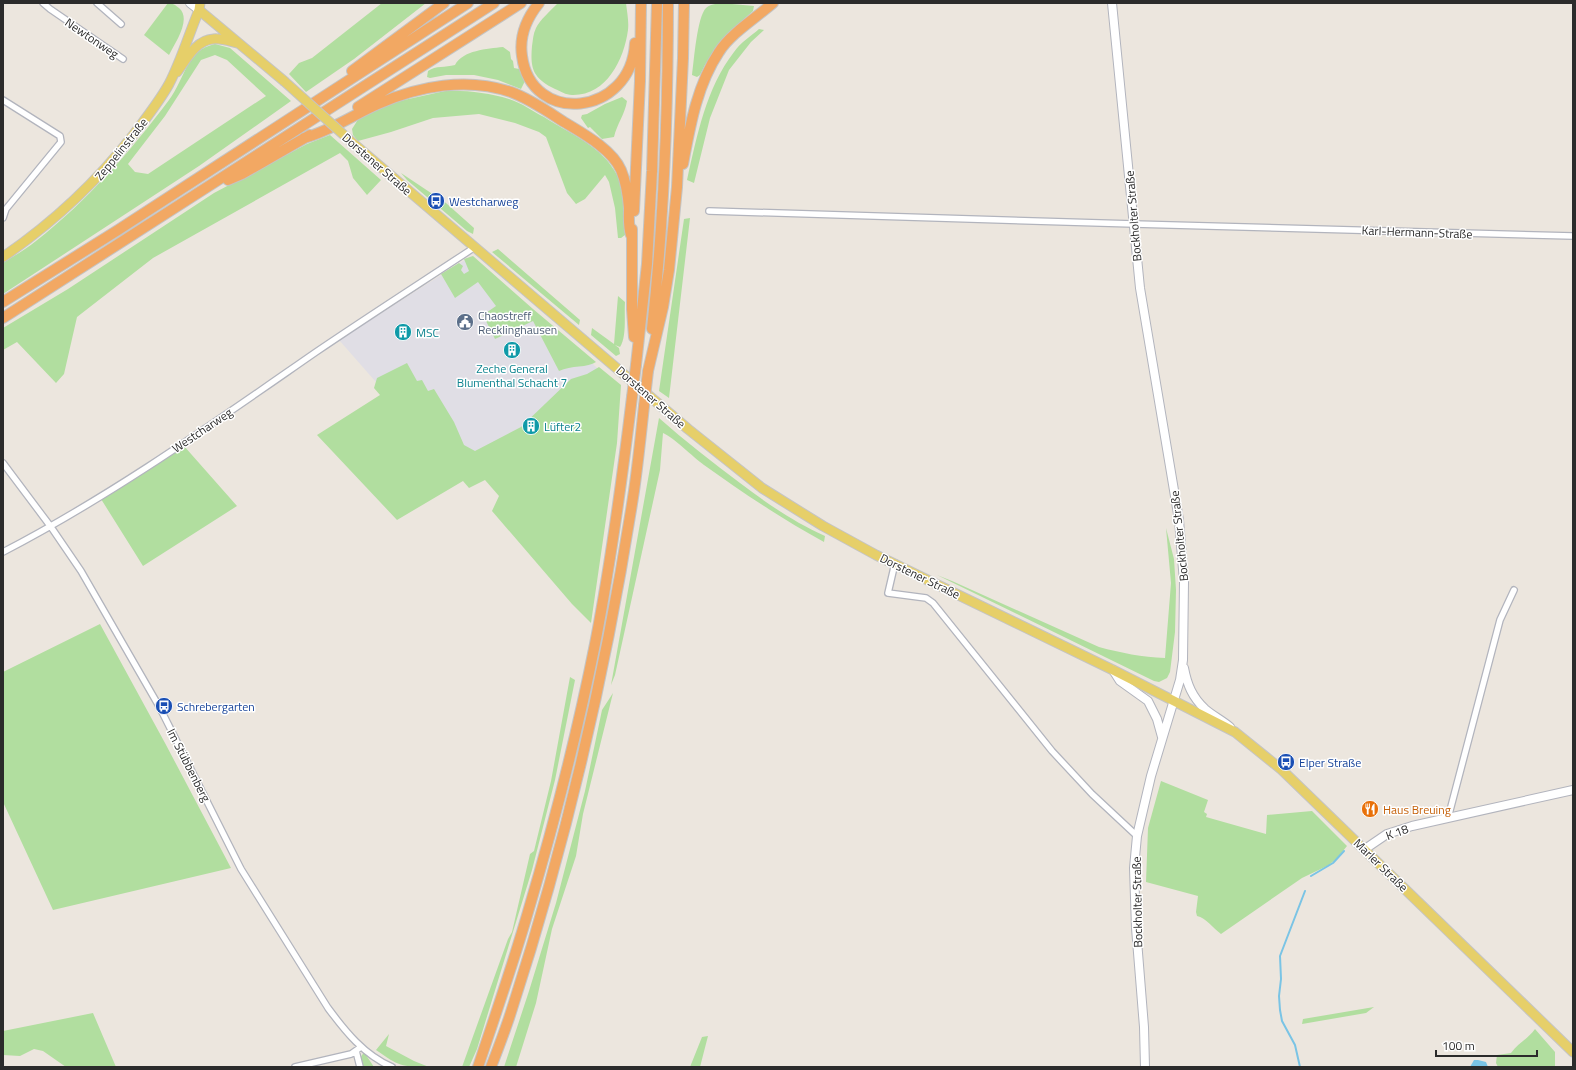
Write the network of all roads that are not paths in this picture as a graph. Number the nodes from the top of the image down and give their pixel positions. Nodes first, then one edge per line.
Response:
1 (43, 3) edge
2 (97, 3) edge
3 (190, 3) edge
4 (444, 3) edge
5 (468, 3) edge
6 (494, 3) edge
7 (521, 3) edge
8 (539, 3) edge
9 (637, 3) edge
10 (641, 3) edge
11 (657, 3) edge
12 (668, 3) edge
13 (684, 3) edge
14 (773, 3) edge
15 (1112, 3) edge
16 (199, 7) edge
17 (121, 24) dead end
18 (239, 43) junction
19 (123, 59) dead end
20 (169, 82) junction
21 (319, 99) junction
22 (3, 100) edge
23 (304, 138) junction
24 (677, 187) junction
25 (202, 192) junction
26 (709, 211) dead end
27 (3, 218) edge
28 (1134, 224) junction
29 (631, 235) junction
30 (1573, 236) edge
31 (475, 247) junction
32 (3, 257) edge
33 (3, 302) edge
34 (3, 318) edge
35 (636, 365) junction
36 (648, 371) junction
37 (3, 463) edge
38 (50, 527) junction
39 (3, 552) edge
40 (895, 563) junction
41 (1514, 590) dead end
42 (1183, 660) junction
43 (1114, 670) junction
44 (1174, 700) junction
45 (1235, 732) junction
46 (1162, 737) junction
47 (1573, 790) edge
48 (1448, 818) junction
49 (1137, 836) junction
50 (1365, 849) junction
51 (361, 1047) junction
52 (356, 1051) junction
53 (1573, 1052) edge
54 (295, 1067) edge
55 (360, 1067) edge
56 (392, 1067) edge
57 (478, 1067) edge
58 (491, 1067) edge
59 (1146, 1067) edge

1 - 19 street, Newtonweg
2 - 17 street
3 - 16 street, Dorstener Straße
4 - 21 highway
5 - 21 highway
6 - 25 highway
7 - 23 highway
8 - 9 highway
10 - 29 highway
11 - 35 highway
12 - 36 highway
13 - 24 highway
14 - 24 highway
15 - 28 street, Bockholter Straße
16 - 18 main road, Dorstener Straße
16 - 20 main road, Zeppelinstraße
18 - 20 main road
18 - 31 main road, Dorstener Straße, bridge
20 - 32 main road, Zeppelinstraße
21 - 33 highway
22 - 27 street
23 - 25 highway
23 - 29 highway
24 - 36 highway
25 - 34 highway
26 - 28 street, Karl-Hermann-Straße
28 - 30 street, Karl-Hermann-Straße
28 - 42 street, Bockholter Straße
29 - 35 highway
31 - 38 street, Westcharweg
31 - 40 main road, Dorstener Straße
35 - 57 highway, bridge
36 - 58 highway, bridge
37 - 38 street, Im Stübbenberg
38 - 39 street, Westcharweg
38 - 51 street, Im Stübbenberg
40 - 43 main road, Dorstener Straße
40 - 49 street
41 - 48 street
42 - 44 street, Bockholter Straße
42 - 45 street
43 - 44 main road, Dorstener Straße
43 - 46 street
44 - 45 main road, Marler Straße
44 - 46 street, Bockholter Straße
45 - 50 main road, Marler Straße
46 - 49 street, Bockholter Straße
47 - 48 street, K 18
48 - 50 street, K 18 / K 18
49 - 59 street, Bockholter Straße
50 - 53 main road, Marler Straße
51 - 52 street
51 - 56 street, Im Stübbenberg
52 - 54 street
52 - 55 street

